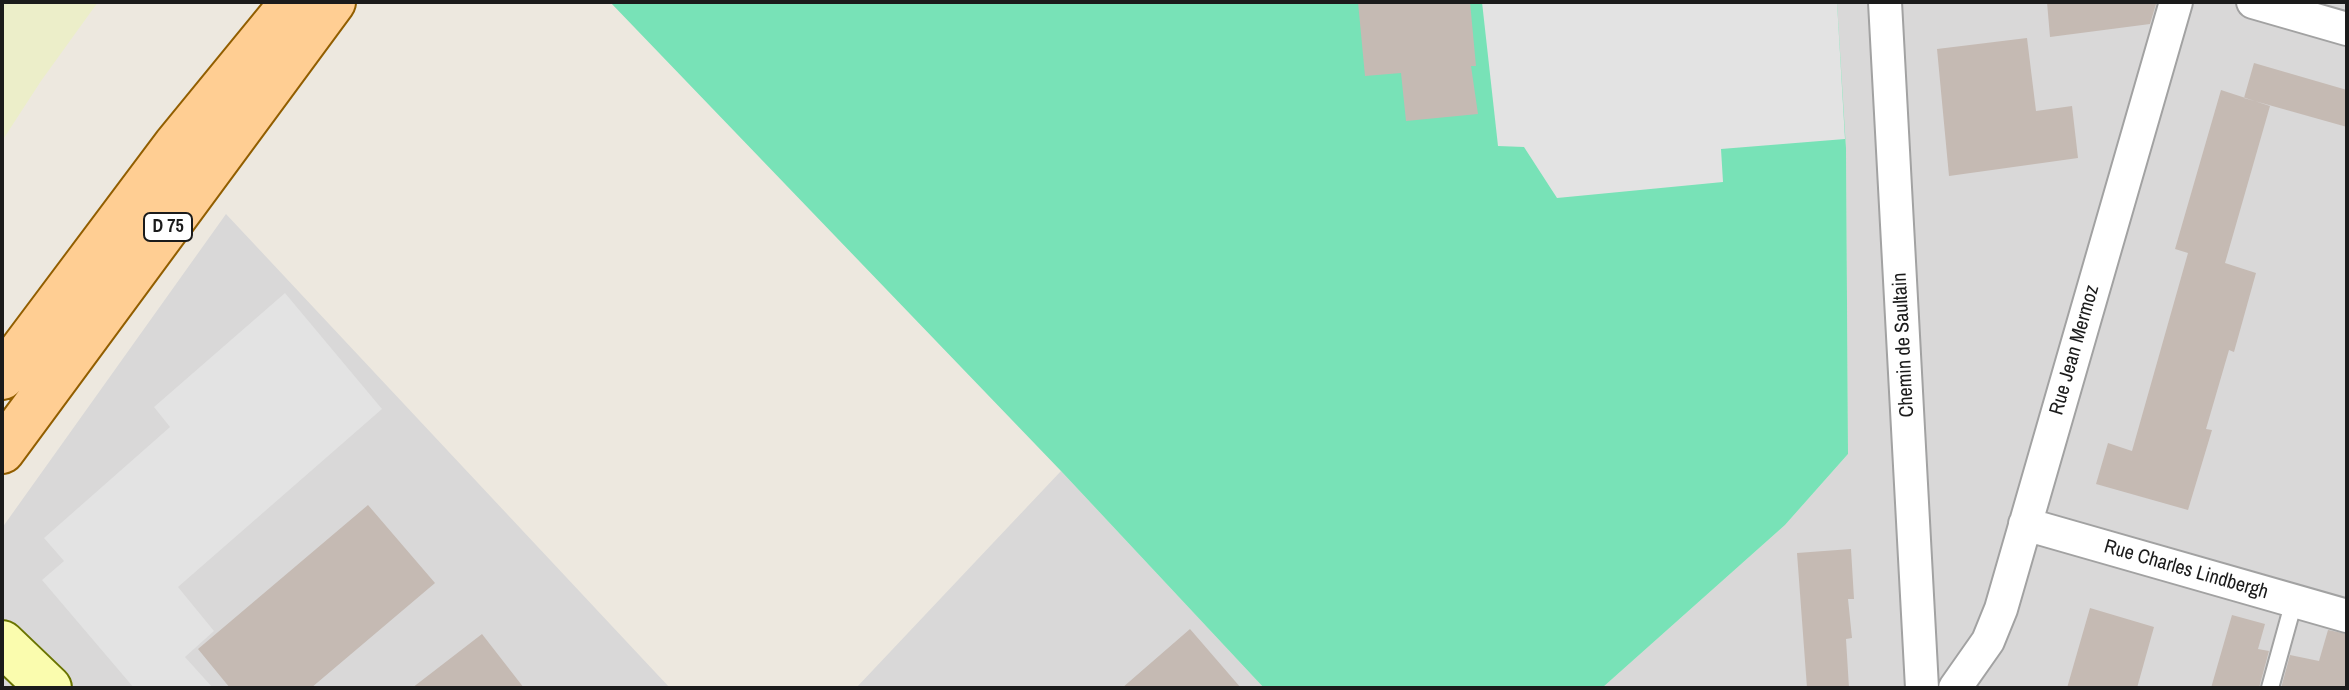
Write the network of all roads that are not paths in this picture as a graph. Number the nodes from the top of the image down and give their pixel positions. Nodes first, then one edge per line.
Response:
1 (293, 2) edge
2 (333, 2) edge
3 (1885, 2) edge
4 (2176, 2) edge
5 (2253, 2) edge
6 (2347, 29) edge
7 (2, 377) edge
8 (2, 451) edge
9 (2025, 524) junction
10 (2294, 601) junction
11 (2347, 616) edge
12 (2, 643) edge
13 (49, 688) edge
14 (1922, 688) edge
15 (1955, 688) edge
16 (2270, 688) edge

1 - 7 main road, D 75
2 - 8 main road, D 75
3 - 14 street, Chemin de Saultain
4 - 9 street, Rue Jean Mermoz
5 - 6 street
9 - 10 street, Rue Charles Lindbergh
9 - 15 street, Rue Jean Mermoz
10 - 11 street, Rue Charles Lindbergh
10 - 16 lane
12 - 13 street

